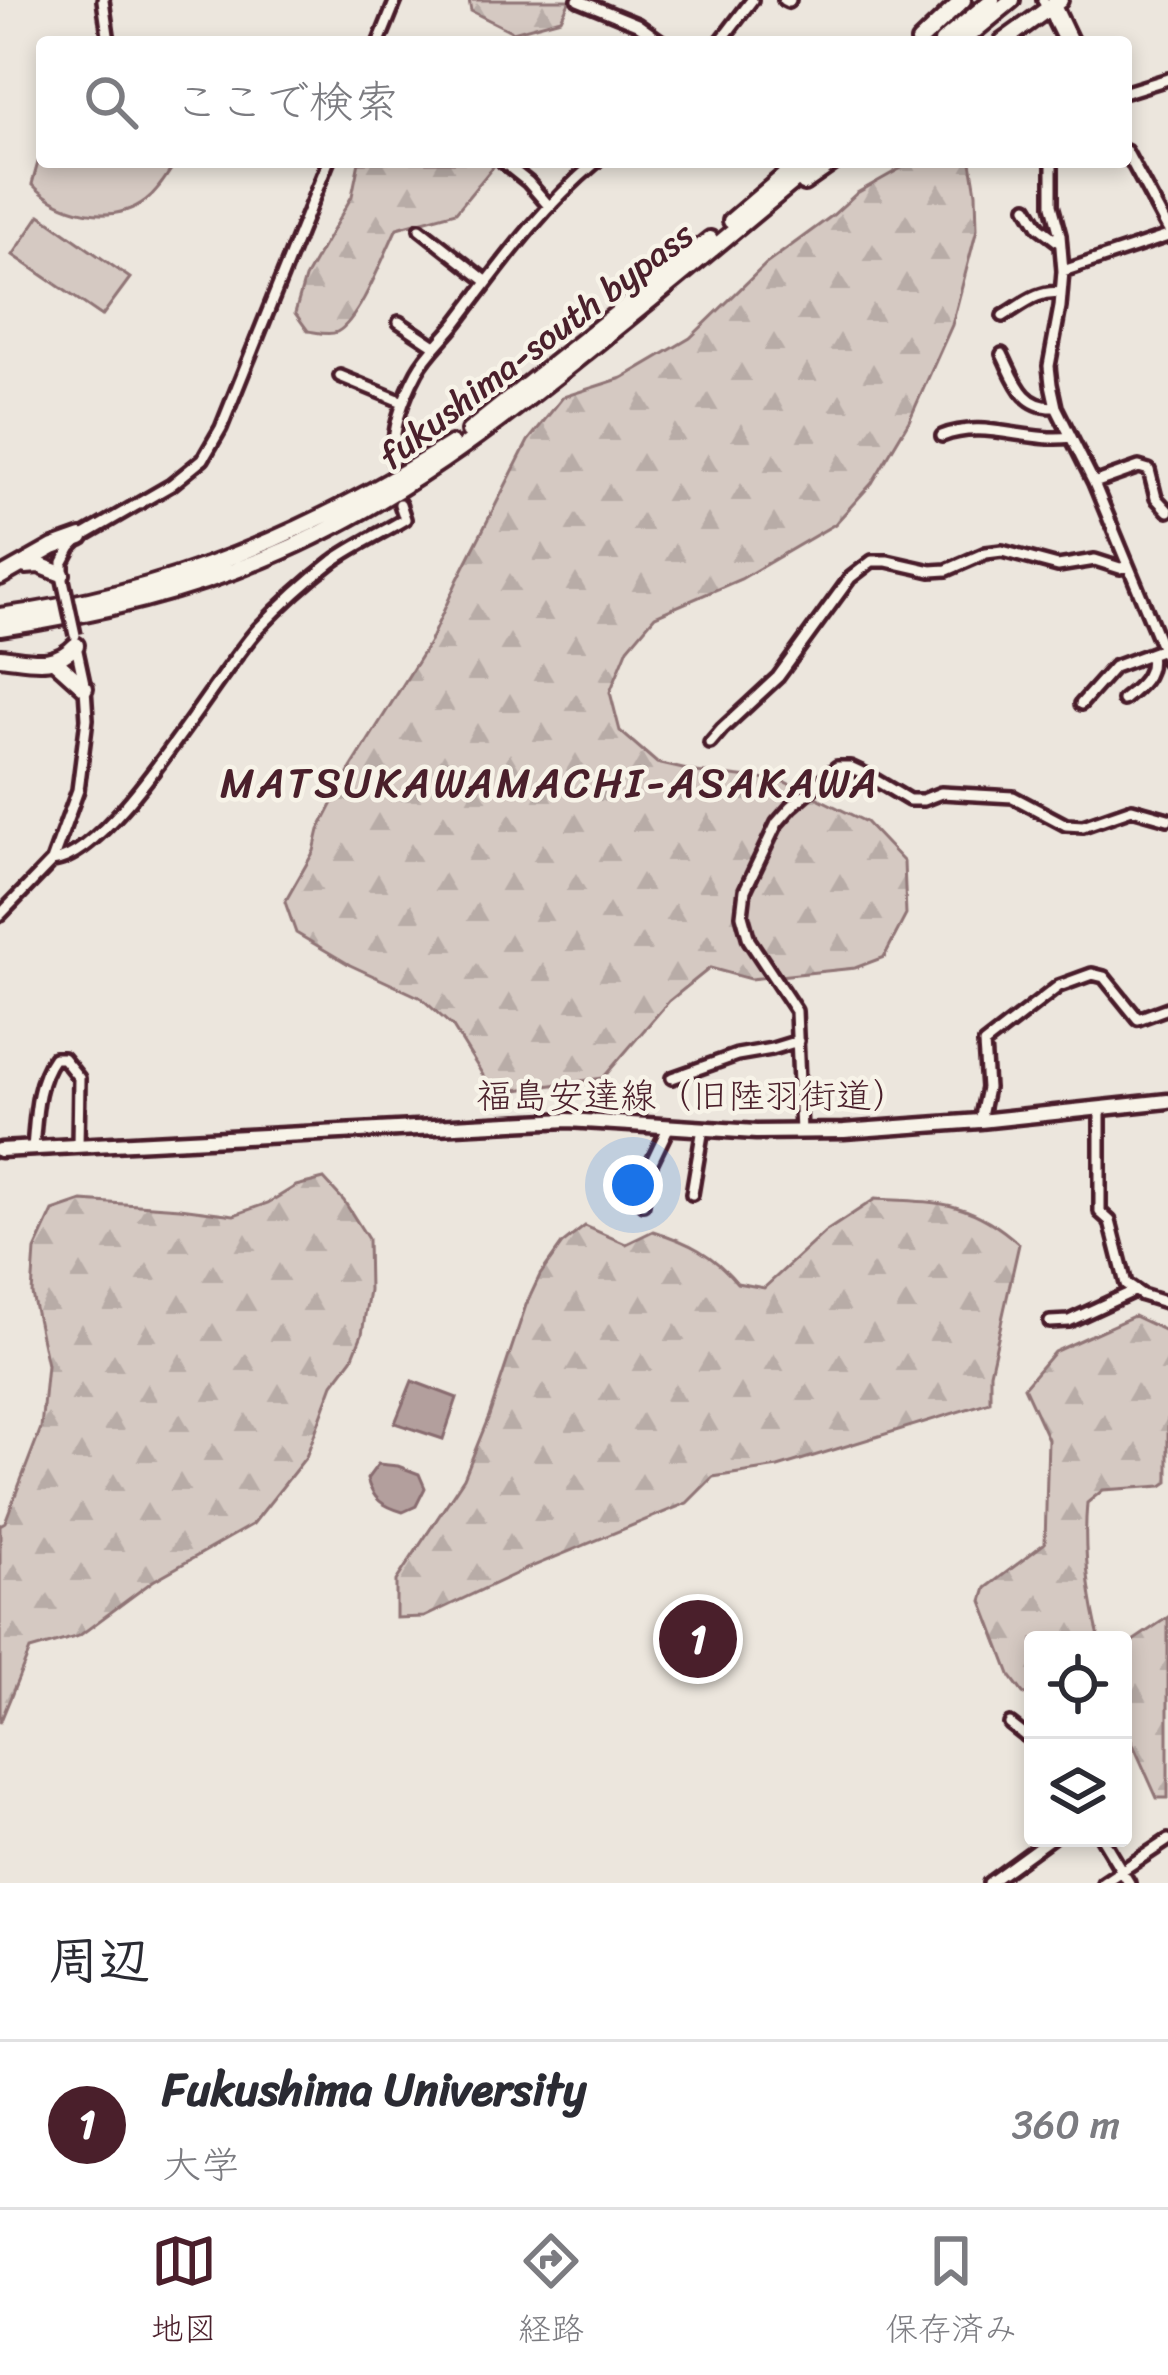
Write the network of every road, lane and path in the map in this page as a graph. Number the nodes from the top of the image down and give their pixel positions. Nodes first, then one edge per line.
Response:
1 (104, 0) edge
2 (396, 0) edge
3 (578, 0) edge
4 (752, 0) edge
5 (963, 0) edge
6 (992, 0) edge
7 (1012, 0) edge
8 (1052, 3) edge
9 (108, 36) edge
10 (381, 36) edge
11 (654, 36) edge
12 (725, 36) edge
13 (925, 36) edge
14 (949, 36) edge
15 (968, 36) edge
16 (1011, 36) edge
17 (1062, 36) edge
18 (1070, 36) edge
19 (1168, 80) edge
20 (1132, 90) edge
21 (1132, 163) edge
22 (326, 168) edge
23 (510, 168) edge
24 (589, 168) edge
25 (790, 168) edge
26 (810, 168) edge
27 (826, 168) edge
28 (1052, 168) edge
29 (548, 205) junction
30 (1027, 207) dead end
31 (420, 230) dead end
32 (1168, 232) edge
33 (1060, 243) junction
34 (713, 249) junction
35 (1063, 271) junction
36 (486, 281) junction
37 (1061, 293) junction
38 (1003, 316) dead end
39 (399, 322) dead end
40 (435, 346) junction
41 (1002, 354) dead end
42 (340, 376) dead end
43 (403, 402) junction
44 (1056, 407) junction
45 (942, 436) dead end
46 (1071, 437) junction
47 (393, 460) dead end
48 (1094, 483) junction
49 (400, 504) dead end
50 (1168, 511) edge
51 (81, 537) junction
52 (1128, 566) junction
53 (0, 578) edge
54 (63, 578) junction
55 (0, 616) edge
56 (0, 628) edge
57 (75, 640) junction
58 (1163, 650) junction
59 (1150, 656) junction
60 (0, 657) edge
61 (56, 661) junction
62 (1168, 662) edge
63 (85, 688) junction
64 (1123, 700) dead end
65 (1081, 704) dead end
66 (710, 743) dead end
67 (1168, 819) edge
68 (52, 861) junction
69 (0, 915) edge
70 (1168, 1008) edge
71 (798, 1042) junction
72 (672, 1078) dead end
73 (1168, 1102) edge
74 (1100, 1110) junction
75 (980, 1121) junction
76 (668, 1126) junction
77 (703, 1128) junction
78 (801, 1132) junction
79 (78, 1146) junction
80 (33, 1148) junction
81 (0, 1150) edge
82 (692, 1193) dead end
83 (643, 1204) dead end
84 (1134, 1291) junction
85 (1168, 1303) edge
86 (1050, 1322) dead end
87 (1010, 1724) dead end
88 (1029, 1739) edge
89 (1168, 1840) edge
90 (1039, 1847) edge
91 (1107, 1847) edge
92 (1121, 1871) junction
93 (989, 1883) edge
94 (1103, 1883) edge
95 (1129, 1883) edge

1 - 9 street
2 - 10 street
3 - 11 street
4 - 12 street
5 - 13 highway
6 - 14 highway
7 - 15 highway
8 - 16 highway
8 - 17 street
8 - 18 street
19 - 20 street
21 - 32 street
22 - 51 street
23 - 29 street
24 - 29 street
25 - 55 highway, fukushima-south bypass
26 - 34 highway, fukushima-south bypass
27 - 34 highway
28 - 33 street
29 - 36 street
30 - 33 street
31 - 36 street
32 - 35 street
33 - 35 street
34 - 56 highway, fukushima-south bypass
35 - 37 street
36 - 40 street
37 - 38 street
37 - 44 street
39 - 40 street
40 - 43 street
41 - 44 street
42 - 43 street
43 - 47 street
44 - 46 street
45 - 46 street
46 - 48 street
48 - 50 street
48 - 52 street
49 - 68 street
51 - 53 highway
51 - 54 street
52 - 58 street
52 - 66 street
53 - 54 highway
54 - 57 street, bridge
57 - 61 highway
57 - 63 street
58 - 59 street
58 - 62 street
59 - 64 street
59 - 65 street
60 - 61 highway
61 - 63 highway
63 - 68 street
67 - 71 street
68 - 69 street
70 - 75 street
71 - 72 street
71 - 78 street
73 - 74 main road, 福島安達線（旧陸羽街道）
74 - 75 main road, 福島安達線（旧陸羽街道）
74 - 84 street
75 - 78 main road, 福島安達線（旧陸羽街道）
76 - 77 main road, 福島安達線（旧陸羽街道）
76 - 79 main road, 福島安達線（旧陸羽街道）
76 - 83 street
77 - 78 main road, 福島安達線（旧陸羽街道）
77 - 82 street
79 - 80 main road, 福島安達線（旧陸羽街道）
79 - 80 street
80 - 81 main road, 福島安達線（旧陸羽街道）
84 - 85 street
84 - 86 street
87 - 88 street
89 - 92 street
90 - 93 street
91 - 92 street
92 - 94 street
92 - 95 street

